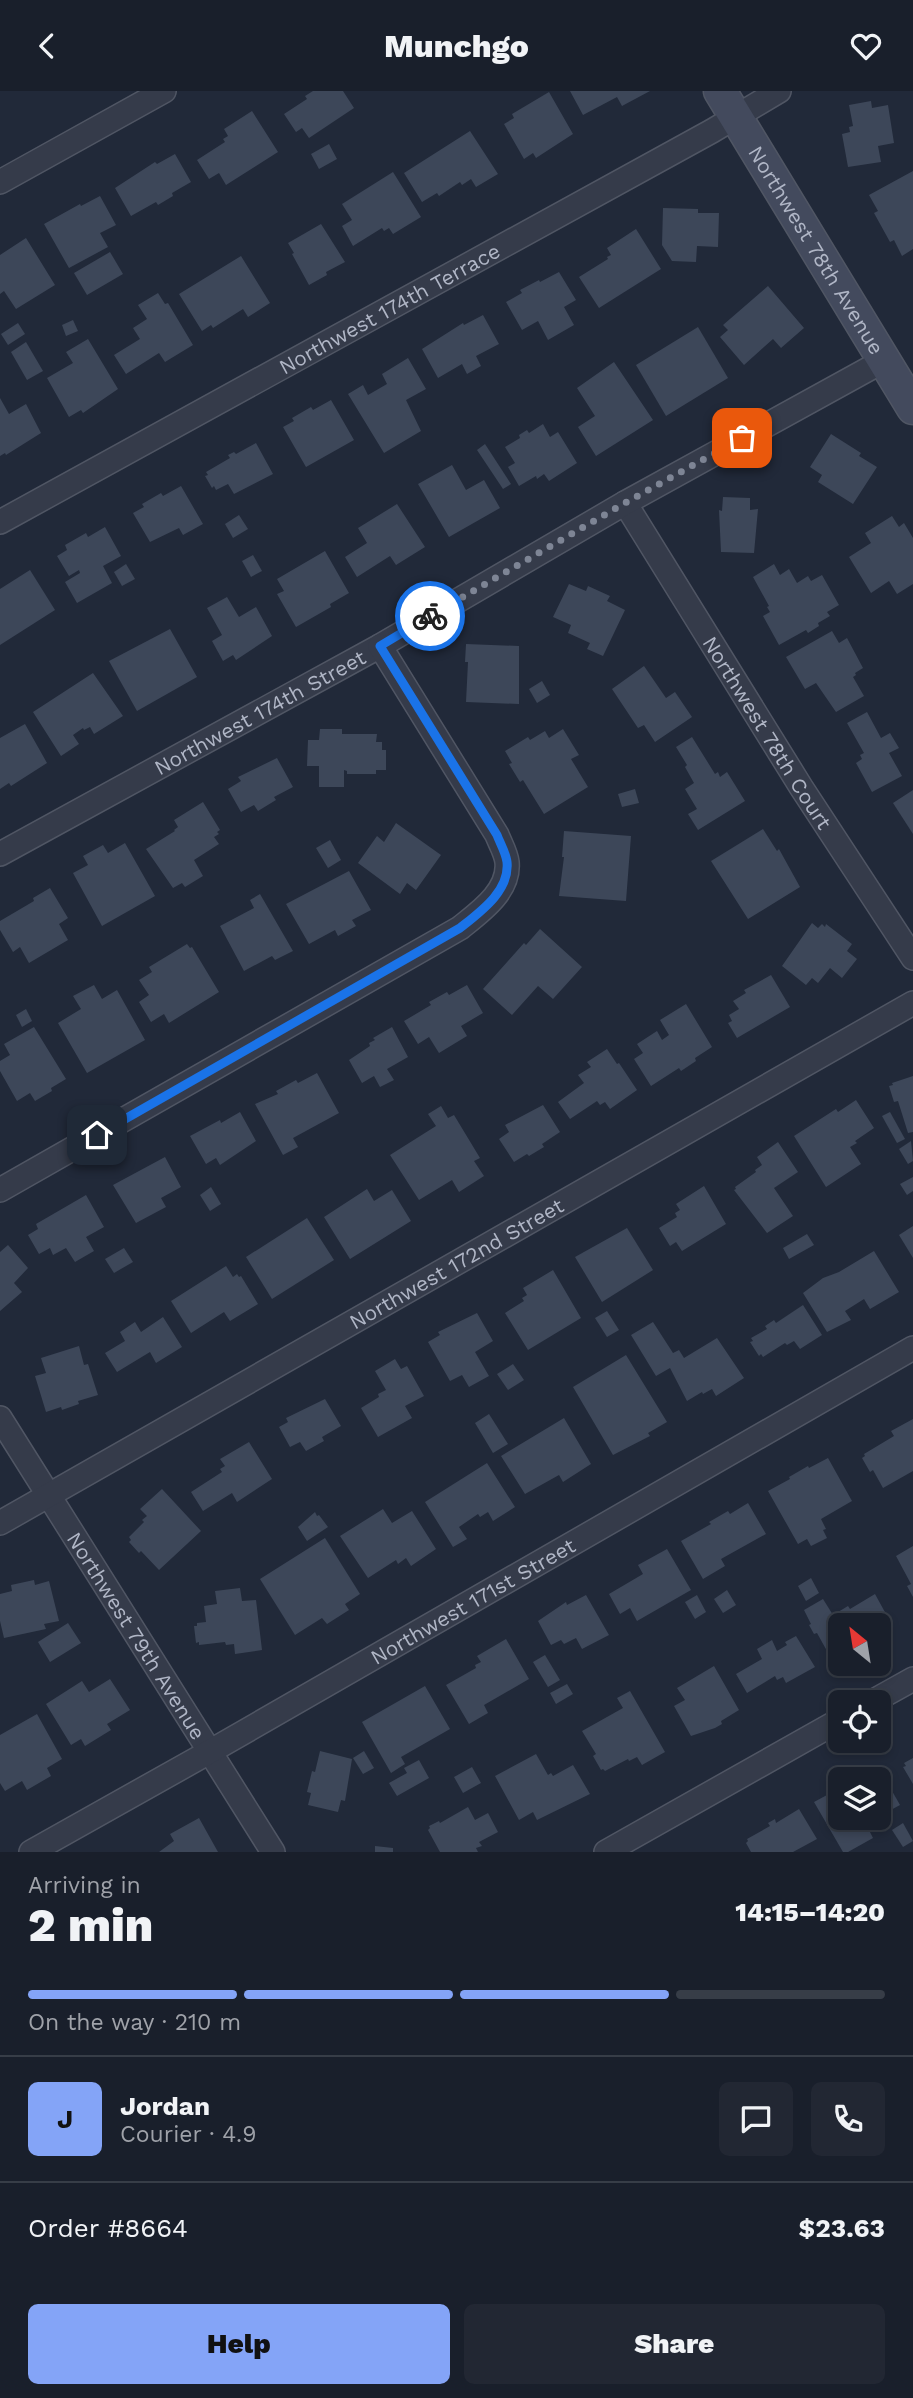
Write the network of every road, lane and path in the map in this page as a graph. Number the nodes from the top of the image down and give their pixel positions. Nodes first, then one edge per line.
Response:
1 (164, 91) edge
2 (720, 91) edge
3 (779, 91) edge
4 (736, 118) junction
5 (0, 182) edge
6 (883, 361) junction
7 (913, 408) edge
8 (625, 503) junction
9 (0, 522) edge
10 (380, 646) junction
11 (0, 853) edge
12 (913, 958) edge
13 (913, 1003) edge
14 (0, 1190) edge
15 (913, 1349) edge
16 (0, 1418) edge
17 (49, 1495) junction
18 (0, 1523) edge
19 (913, 1679) edge
20 (891, 1691) edge
21 (828, 1727) edge
22 (211, 1751) junction
23 (31, 1852) edge
24 (273, 1852) edge
25 (606, 1852) edge

1 - 5 street
2 - 4 street, Northwest 78th Avenue
3 - 4 street, Northwest 174th Terrace
4 - 6 street, Northwest 78th Avenue
4 - 9 street, Northwest 174th Terrace
6 - 7 street, Northwest 78th Avenue
6 - 8 street, Northwest 174th Street
8 - 10 street, Northwest 174th Street
8 - 12 street, Northwest 78th Court
10 - 11 street, Northwest 174th Street
10 - 14 street
13 - 17 street, Northwest 172nd Street
15 - 22 street, Northwest 171st Street
16 - 17 street, Northwest 79th Avenue
17 - 18 street, Northwest 172nd Street
17 - 22 street, Northwest 79th Avenue
19 - 20 street
21 - 25 street
22 - 23 street, Northwest 171st Street
22 - 24 street, Northwest 79th Avenue

